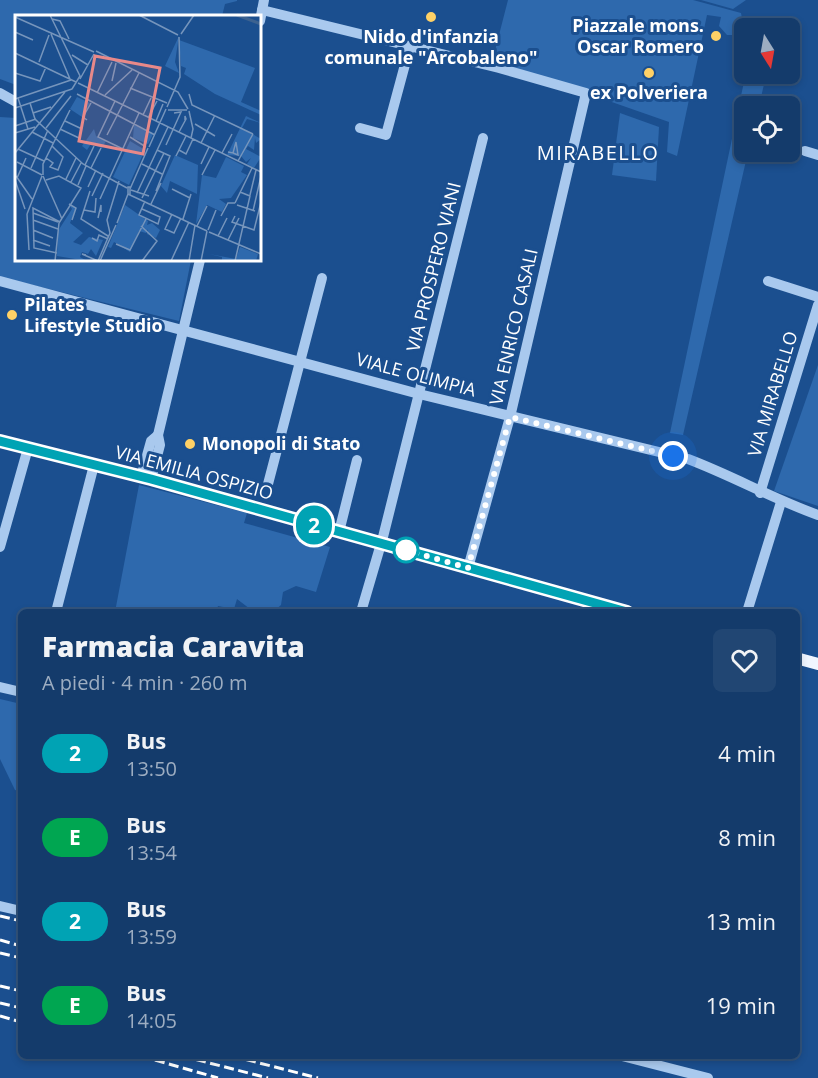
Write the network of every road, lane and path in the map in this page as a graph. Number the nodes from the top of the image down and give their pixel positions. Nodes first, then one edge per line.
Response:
1 (263, 5) edge
2 (410, 46) junction
3 (0, 93) edge
4 (15, 101) edge
5 (15, 102) edge
6 (0, 103) edge
7 (360, 128) dead end
8 (483, 138) dead end
9 (805, 151) dead end
10 (818, 155) edge
11 (200, 261) edge
12 (322, 278) dead end
13 (0, 281) edge
14 (768, 281) dead end
15 (818, 297) edge
16 (818, 305) edge
17 (184, 330) junction
18 (301, 361) junction
19 (419, 394) junction
20 (510, 417) junction
21 (0, 441) edge
22 (28, 448) junction
23 (357, 460) dead end
24 (94, 465) junction
25 (146, 478) junction
26 (268, 484) dead end
27 (760, 493) junction
28 (781, 502) junction
29 (818, 514) edge
30 (339, 531) junction
31 (381, 543) junction
32 (0, 547) edge
33 (468, 568) junction
34 (57, 609) edge
35 (362, 609) edge
36 (609, 609) edge
37 (748, 609) edge
38 (800, 659) edge
39 (818, 664) edge
40 (0, 687) edge
41 (18, 691) edge
42 (0, 906) edge
43 (18, 910) edge
44 (658, 1060) edge
45 (708, 1078) edge

1 - 2 street
2 - 7 street
2 - 20 street, VIA ENRICO CASALI
3 - 4 street
5 - 6 street
8 - 19 street, VIA PROSPERO VIANI
9 - 10 street
11 - 17 street
12 - 18 street
13 - 17 street, VIALE OLIMPIA
14 - 15 street
16 - 27 street, VIA MIRABELLO
17 - 18 street, VIALE OLIMPIA
17 - 25 street
18 - 19 street, VIALE OLIMPIA
18 - 26 street
19 - 20 street, VIALE OLIMPIA
19 - 31 street, VIA PROSPERO VIANI
20 - 27 street, VIALE OLIMPIA
20 - 33 street, VIA ENRICO CASALI
21 - 22 main road, VIA EMILIA OSPIZIO
22 - 24 main road, VIA EMILIA OSPIZIO
22 - 32 street
23 - 30 street
24 - 25 main road, VIA EMILIA OSPIZIO
24 - 34 street
25 - 30 main road, VIA EMILIA OSPIZIO
27 - 28 street, VIALE OLIMPIA
28 - 29 street, VIALE OLIMPIA
28 - 37 street
30 - 31 main road, VIA EMILIA OSPIZIO
31 - 33 main road, VIA EMILIA OSPIZIO
31 - 35 street, VIA PROSPERO VIANI
33 - 36 main road, VIA EMILIA OSPIZIO
38 - 39 main road
40 - 41 street
42 - 43 street
44 - 45 street

